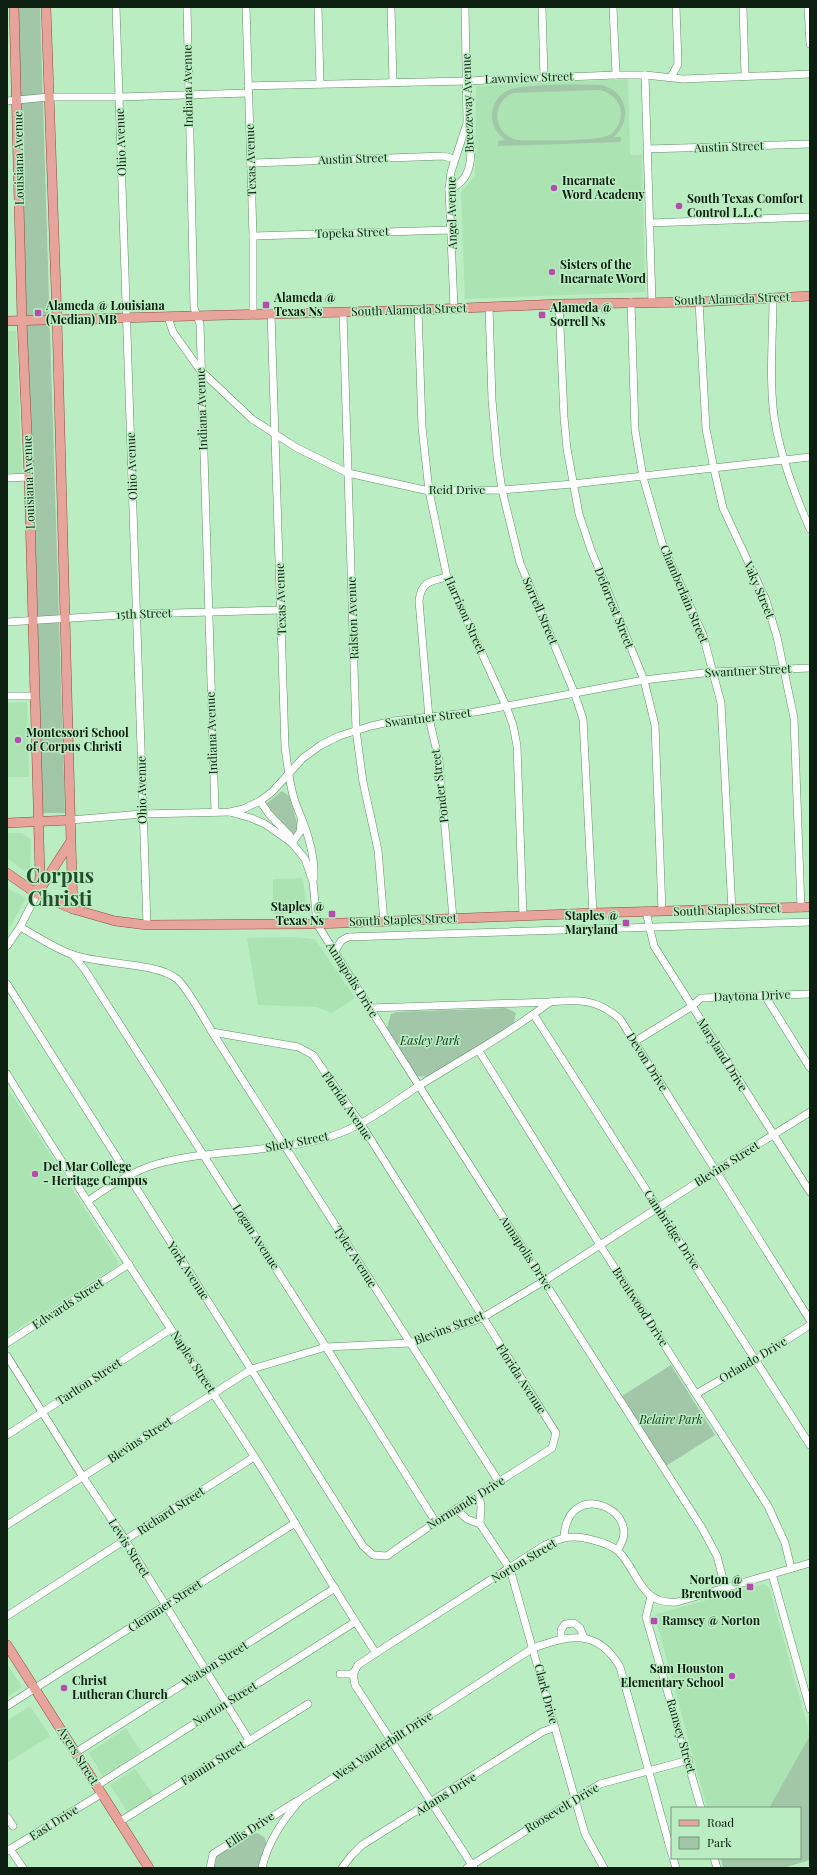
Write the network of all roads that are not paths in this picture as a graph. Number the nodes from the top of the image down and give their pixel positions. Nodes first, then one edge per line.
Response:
1 (14, 7) edge
2 (46, 7) edge
3 (116, 7) edge
4 (187, 7) edge
5 (246, 7) edge
6 (318, 7) edge
7 (391, 7) edge
8 (465, 7) edge
9 (542, 7) edge
10 (613, 7) edge
11 (676, 7) edge
12 (743, 7) edge
13 (808, 7) edge
14 (810, 44) edge
15 (810, 74) edge
16 (616, 75) junction
17 (645, 75) junction
18 (745, 75) junction
19 (544, 77) junction
20 (671, 77) junction
21 (467, 81) junction
22 (393, 82) junction
23 (320, 84) junction
24 (248, 89) junction
25 (188, 94) junction
26 (49, 97) junction
27 (120, 98) junction
28 (7, 101) edge
29 (18, 101) junction
30 (467, 121) junction
31 (810, 144) edge
32 (647, 149) junction
33 (454, 160) junction
34 (251, 163) junction
35 (449, 189) junction
36 (810, 217) edge
37 (650, 223) junction
38 (451, 230) junction
39 (253, 236) junction
40 (810, 296) edge
41 (773, 298) junction
42 (631, 302) junction
43 (652, 302) junction
44 (699, 302) junction
45 (559, 304) junction
46 (489, 307) junction
47 (454, 308) junction
48 (418, 310) junction
49 (342, 312) junction
50 (271, 313) junction
51 (253, 314) junction
52 (197, 316) junction
53 (168, 317) junction
54 (126, 318) junction
55 (57, 319) junction
56 (7, 321) edge
57 (22, 321) junction
58 (200, 370) junction
59 (275, 435) junction
60 (810, 457) edge
61 (784, 460) junction
62 (714, 469) junction
63 (348, 473) junction
64 (29, 477) junction
65 (643, 477) junction
66 (7, 478) edge
67 (573, 484) junction
68 (502, 490) junction
69 (429, 491) junction
70 (810, 529) edge
71 (447, 577) junction
72 (281, 610) junction
73 (209, 612) junction
74 (138, 614) junction
75 (64, 617) junction
76 (33, 620) junction
77 (7, 622) edge
78 (810, 668) edge
79 (784, 669) junction
80 (712, 672) junction
81 (644, 680) junction
82 (574, 692) junction
83 (7, 696) edge
84 (34, 696) junction
85 (506, 706) junction
86 (429, 718) junction
87 (356, 730) junction
88 (289, 773) junction
89 (260, 801) junction
90 (215, 812) junction
91 (230, 812) junction
92 (299, 812) junction
93 (142, 814) junction
94 (71, 820) junction
95 (38, 821) junction
96 (7, 823) edge
97 (71, 841) junction
98 (292, 843) junction
99 (7, 873) edge
100 (313, 882) junction
101 (37, 894) junction
102 (805, 908) edge
103 (73, 909) junction
104 (732, 910) junction
105 (646, 912) junction
106 (662, 912) junction
107 (593, 913) junction
108 (523, 916) junction
109 (453, 918) junction
110 (384, 922) junction
111 (810, 922) edge
112 (317, 924) junction
113 (147, 925) junction
114 (20, 927) junction
115 (648, 927) junction
116 (7, 946) edge
117 (335, 951) junction
118 (73, 955) junction
119 (7, 984) edge
120 (810, 994) edge
121 (765, 996) junction
122 (550, 1002) junction
123 (691, 1006) junction
124 (370, 1008) junction
125 (534, 1015) junction
126 (212, 1032) junction
127 (634, 1042) junction
128 (479, 1051) junction
129 (810, 1068) edge
130 (7, 1074) edge
131 (418, 1086) junction
132 (810, 1112) edge
133 (361, 1124) junction
134 (773, 1135) junction
135 (285, 1146) junction
136 (203, 1154) junction
137 (715, 1170) junction
138 (127, 1176) junction
139 (810, 1192) edge
140 (88, 1201) junction
141 (657, 1207) junction
142 (600, 1245) junction
143 (129, 1264) junction
144 (544, 1281) junction
145 (482, 1318) junction
146 (810, 1320) edge
147 (810, 1325) edge
148 (171, 1329) junction
149 (7, 1343) edge
150 (410, 1343) junction
151 (326, 1347) junction
152 (7, 1356) edge
153 (755, 1360) junction
154 (252, 1369) junction
155 (212, 1393) junction
156 (696, 1394) junction
157 (43, 1412) junction
158 (7, 1435) edge
159 (554, 1442) joint
160 (810, 1445) edge
161 (254, 1457) junction
162 (83, 1477) junction
163 (498, 1482) junction
164 (478, 1496) junction
165 (457, 1510) junction
166 (435, 1521) junction
167 (295, 1523) junction
168 (480, 1524) junction
169 (7, 1525) edge
170 (564, 1536) junction
171 (126, 1541) junction
172 (617, 1550) junction
173 (373, 1555) joint
174 (810, 1563) edge
175 (792, 1568) junction
176 (510, 1569) junction
177 (772, 1574) junction
178 (725, 1587) junction
179 (335, 1588) junction
180 (651, 1596) junction
181 (165, 1606) junction
182 (7, 1616) edge
183 (355, 1622) junction
184 (584, 1638) junction
185 (561, 1639) junction
186 (7, 1645) edge
187 (533, 1648) junction
188 (376, 1653) junction
189 (207, 1670) junction
190 (340, 1674) dead end
191 (353, 1674) junction
192 (35, 1689) junction
193 (227, 1702) junction
194 (308, 1704) dead end
195 (7, 1706) edge
196 (810, 1709) edge
197 (555, 1727) junction
198 (250, 1740) junction
199 (393, 1740) junction
200 (75, 1753) junction
201 (689, 1760) junction
202 (648, 1771) junction
203 (99, 1790) junction
204 (301, 1799) junction
205 (574, 1799) junction
206 (432, 1803) junction
207 (701, 1807) edge
208 (7, 1817) edge
209 (119, 1822) junction
210 (13, 1826) dead end
211 (9, 1850) edge
212 (671, 1852) edge
213 (471, 1867) edge
214 (602, 1867) edge
215 (23, 1868) edge
216 (148, 1868) edge
217 (210, 1868) edge
218 (262, 1868) edge
219 (342, 1868) edge

1 - 29 main road, Louisiana Avenue
2 - 26 main road
3 - 27 street, Ohio Avenue
4 - 25 street, Indiana Avenue
5 - 24 street, Texas Avenue
6 - 23 street
7 - 22 street
8 - 21 street, Breezeway Avenue
9 - 19 street
10 - 16 street
11 - 20 street
12 - 18 street
13 - 14 street
15 - 18 street, Lawnview Street
16 - 17 street, Lawnview Street
16 - 19 street, Lawnview Street
17 - 20 street, Lawnview Street
17 - 32 street
18 - 20 street, Lawnview Street
19 - 21 street, Lawnview Street
21 - 22 street, Lawnview Street
21 - 30 street, Breezeway Avenue
22 - 23 street, Lawnview Street
23 - 24 street, Lawnview Street
24 - 25 street, Lawnview Street
24 - 34 street, Texas Avenue
25 - 27 street, Lawnview Street
25 - 52 street, Indiana Avenue
26 - 27 street, Lawnview Street
26 - 29 street, Lawnview Street
26 - 55 main road
27 - 54 street, Ohio Avenue
28 - 29 street, Lawnview Street
29 - 57 main road, Louisiana Avenue
30 - 33 street, Angel Avenue
30 - 35 street, Breezeway Avenue
31 - 32 street, Austin Street
32 - 37 street
33 - 34 street, Austin Street
33 - 35 street, Angel Avenue
34 - 39 street, Texas Avenue
35 - 38 street, Angel Avenue
36 - 37 street
37 - 43 street
38 - 39 street, Topeka Street
38 - 47 street, Angel Avenue
39 - 51 street, Texas Avenue
40 - 41 main road, South Alameda Street
41 - 44 main road, South Alameda Street
41 - 61 street
42 - 43 main road, South Alameda Street
42 - 45 main road, South Alameda Street
42 - 65 street, Chamberlain Street
43 - 44 main road, South Alameda Street
44 - 62 street, Vaky Street
45 - 46 main road, South Alameda Street
45 - 67 street, Deforrest Street
46 - 47 main road, South Alameda Street
46 - 68 street, Sorrell Street
47 - 48 main road, South Alameda Street
48 - 49 main road, South Alameda Street
48 - 69 street, Harrison Street
49 - 50 main road, South Alameda Street
49 - 63 street, Ralston Avenue
50 - 51 main road, South Alameda Street
50 - 59 street, Texas Avenue
51 - 52 main road, South Alameda Street
52 - 53 main road, South Alameda Street
52 - 58 street, Indiana Avenue
53 - 54 main road, South Alameda Street
53 - 58 street, Reid Drive
54 - 55 main road, South Alameda Street
54 - 74 street, Ohio Avenue
55 - 57 main road, South Alameda Street
55 - 75 main road
56 - 57 main road, South Alameda Street
57 - 64 main road, Louisiana Avenue
58 - 59 street, Reid Drive
58 - 73 street, Indiana Avenue
59 - 63 street, Reid Drive
59 - 72 street, Texas Avenue
60 - 61 street, Reid Drive
61 - 62 street, Reid Drive
61 - 70 street
62 - 65 street, Reid Drive
62 - 79 street, Vaky Street
63 - 69 street, Reid Drive
63 - 87 street, Ralston Avenue
64 - 66 street
64 - 76 main road, Louisiana Avenue
65 - 67 street, Reid Drive
65 - 80 street, Chamberlain Street
67 - 68 street, Reid Drive
67 - 81 street, Deforrest Street
68 - 69 street, Reid Drive
68 - 82 street, Sorrell Street
69 - 71 street, Harrison Street
71 - 85 street, Harrison Street
71 - 86 street, Ponder Street
72 - 73 street, 15th Street
72 - 88 street, Texas Avenue
73 - 74 street, 15th Street
73 - 90 street, Indiana Avenue
74 - 75 street, 15th Street
74 - 93 street, Ohio Avenue
75 - 76 street, 15th Street
75 - 94 main road
76 - 77 street, 15th Street
76 - 84 main road, Louisiana Avenue
78 - 79 street, Swantner Street
79 - 80 street, Swantner Street
79 - 102 street, Vaky Street
80 - 81 street, Swantner Street
80 - 104 street, Chamberlain Street
81 - 82 street, Swantner Street
81 - 106 street, Deforrest Street
82 - 85 street, Swantner Street
82 - 107 street, Sorrell Street
83 - 84 street
84 - 95 main road, Louisiana Avenue
85 - 86 street, Swantner Street
85 - 108 street, Harrison Street
86 - 87 street, Swantner Street
86 - 109 street, Ponder Street
87 - 88 street, Swantner Street
87 - 110 street, Ralston Avenue
88 - 89 street, Swantner Street
88 - 92 street, Texas Avenue
89 - 91 street, Swantner Street
89 - 98 street, Texas Avenue
90 - 91 street, Swantner Street
90 - 93 street, Swantner Street
91 - 98 street, Texas Avenue
92 - 98 street
92 - 100 street, Texas Avenue
93 - 94 street, Swantner Street
93 - 113 street, Ohio Avenue
94 - 95 main road
94 - 97 main road
95 - 96 main road
95 - 101 main road, Louisiana Avenue
97 - 101 main road
97 - 103 main road
98 - 100 street, Texas Avenue
99 - 101 main road, South Staples Street
100 - 112 street, Texas Avenue
101 - 103 main road, South Staples Street
101 - 114 street
102 - 104 main road, South Staples Street
103 - 113 main road, South Staples Street
104 - 106 main road, South Staples Street
105 - 106 main road, South Staples Street
105 - 107 main road, South Staples Street
105 - 115 street, Maryland Drive
107 - 108 main road, South Staples Street
108 - 109 main road, South Staples Street
109 - 110 main road, South Staples Street
110 - 112 main road, South Staples Street
111 - 115 street
112 - 113 main road, South Staples Street
112 - 117 street, Annapolis Drive
114 - 116 street
114 - 118 street
115 - 117 street
115 - 123 street, Maryland Drive
117 - 124 street, Annapolis Drive
118 - 126 street
118 - 136 street, Logan Avenue
119 - 138 street, York Avenue
120 - 121 street, Daytona Drive
121 - 123 street, Daytona Drive
121 - 129 street
122 - 124 street, Devon Drive
122 - 125 street, Shely Street
122 - 127 street, Devon Drive
123 - 127 street, Daytona Drive
123 - 134 street, Maryland Drive
124 - 131 street, Annapolis Drive
125 - 128 street, Shely Street
125 - 141 street, Cambridge Drive
126 - 133 street, Florida Avenue
126 - 135 street, Tyler Avenue
127 - 137 street, Devon Drive
128 - 131 street, Shely Street
128 - 142 street, Brentwood Drive
130 - 140 street, Naples Street
131 - 133 street, Shely Street
131 - 144 street, Annapolis Drive
132 - 134 street, Blevins Street
133 - 135 street, Shely Street
133 - 145 street, Florida Avenue
134 - 137 street, Blevins Street
134 - 139 street, Maryland Drive
135 - 136 street, Shely Street
135 - 150 street, Tyler Avenue
136 - 138 street, Shely Street
136 - 151 street, Logan Avenue
137 - 141 street, Blevins Street
137 - 146 street, Devon Drive
138 - 140 street, Shely Street
138 - 154 street, York Avenue
140 - 143 street, Naples Street
141 - 142 street, Blevins Street
141 - 153 street, Cambridge Drive
142 - 144 street, Blevins Street
142 - 156 street, Brentwood Drive
143 - 148 street, Naples Street
143 - 149 street, Edwards Street
144 - 145 street, Blevins Street
144 - 178 street, Annapolis Drive
145 - 150 street, Blevins Street
145 - 159 street, Florida Avenue
147 - 153 street, Orlando Drive
148 - 155 street, Naples Street
148 - 157 street, Tarlton Street
150 - 151 street, Blevins Street
150 - 163 street, Tyler Avenue
151 - 154 street, Blevins Street
151 - 166 street, Logan Avenue
152 - 157 street, Lewis Street
153 - 156 street, Orlando Drive
153 - 160 street, Cambridge Drive
154 - 155 street, Blevins Street
154 - 173 street, York Avenue
155 - 161 street, Naples Street
155 - 162 street, Blevins Street
156 - 175 street, Brentwood Drive
157 - 158 street, Tarlton Street
157 - 162 street, Lewis Street
159 - 163 street, Normandy Drive
161 - 167 street, Naples Street
161 - 171 street, Richard Street
162 - 169 street, Blevins Street
162 - 171 street, Lewis Street
163 - 164 street, Normandy Drive
164 - 165 street, Normandy Drive
164 - 168 street
165 - 166 street, Normandy Drive
165 - 168 street, Clark Drive
166 - 173 street, Normandy Drive
167 - 179 street, Naples Street
167 - 181 street, Clemmer Street
168 - 176 street, Clark Drive
170 - 172 street, Norton Street
170 - 172 street
170 - 176 street, Norton Street
171 - 181 street, Lewis Street
171 - 182 street, Richard Street
172 - 180 street, Norton Street
174 - 175 street
175 - 177 street
176 - 187 street, Clark Drive
176 - 188 street, Norton Street
177 - 178 street
177 - 196 street
178 - 180 street
179 - 183 street, Naples Street
179 - 189 street, Watson Street
180 - 201 street, Ramsey Street
181 - 189 street, Lewis Street
181 - 192 street, Clemmer Street
183 - 188 street, Naples Street
183 - 193 street, Norton Street
184 - 185 street, West Vanderbilt Drive
184 - 185 street
184 - 202 street
185 - 187 street, West Vanderbilt Drive
186 - 192 main road, Ayers Street
187 - 197 street, Clark Drive
187 - 199 street, West Vanderbilt Drive
188 - 191 street, Norton Street
189 - 193 street, Lewis Street
189 - 200 street, Watson Street
190 - 191 street
191 - 199 street
192 - 195 street, Clemmer Street
192 - 200 main road, Ayers Street
193 - 198 street, Lewis Street
193 - 203 street, Norton Street
194 - 198 street, Fannin Street
197 - 205 street, Clark Drive
197 - 206 street, Adams Drive
198 - 209 street, Fannin Street
199 - 204 street, West Vanderbilt Drive
199 - 206 street
200 - 203 main road, Ayers Street
201 - 202 street, Roosevelt Drive
201 - 207 street, Ramsey Street
202 - 205 street, Roosevelt Drive
202 - 212 street
203 - 209 main road, Ayers Street
203 - 211 street, East Drive
204 - 217 street, Ellis Drive
204 - 218 street, West Vanderbilt Drive
205 - 213 street, Roosevelt Drive
205 - 214 street, Clark Drive
206 - 213 street
206 - 219 street, Adams Drive
208 - 210 street
209 - 216 main road, Ayers Street
211 - 215 street

